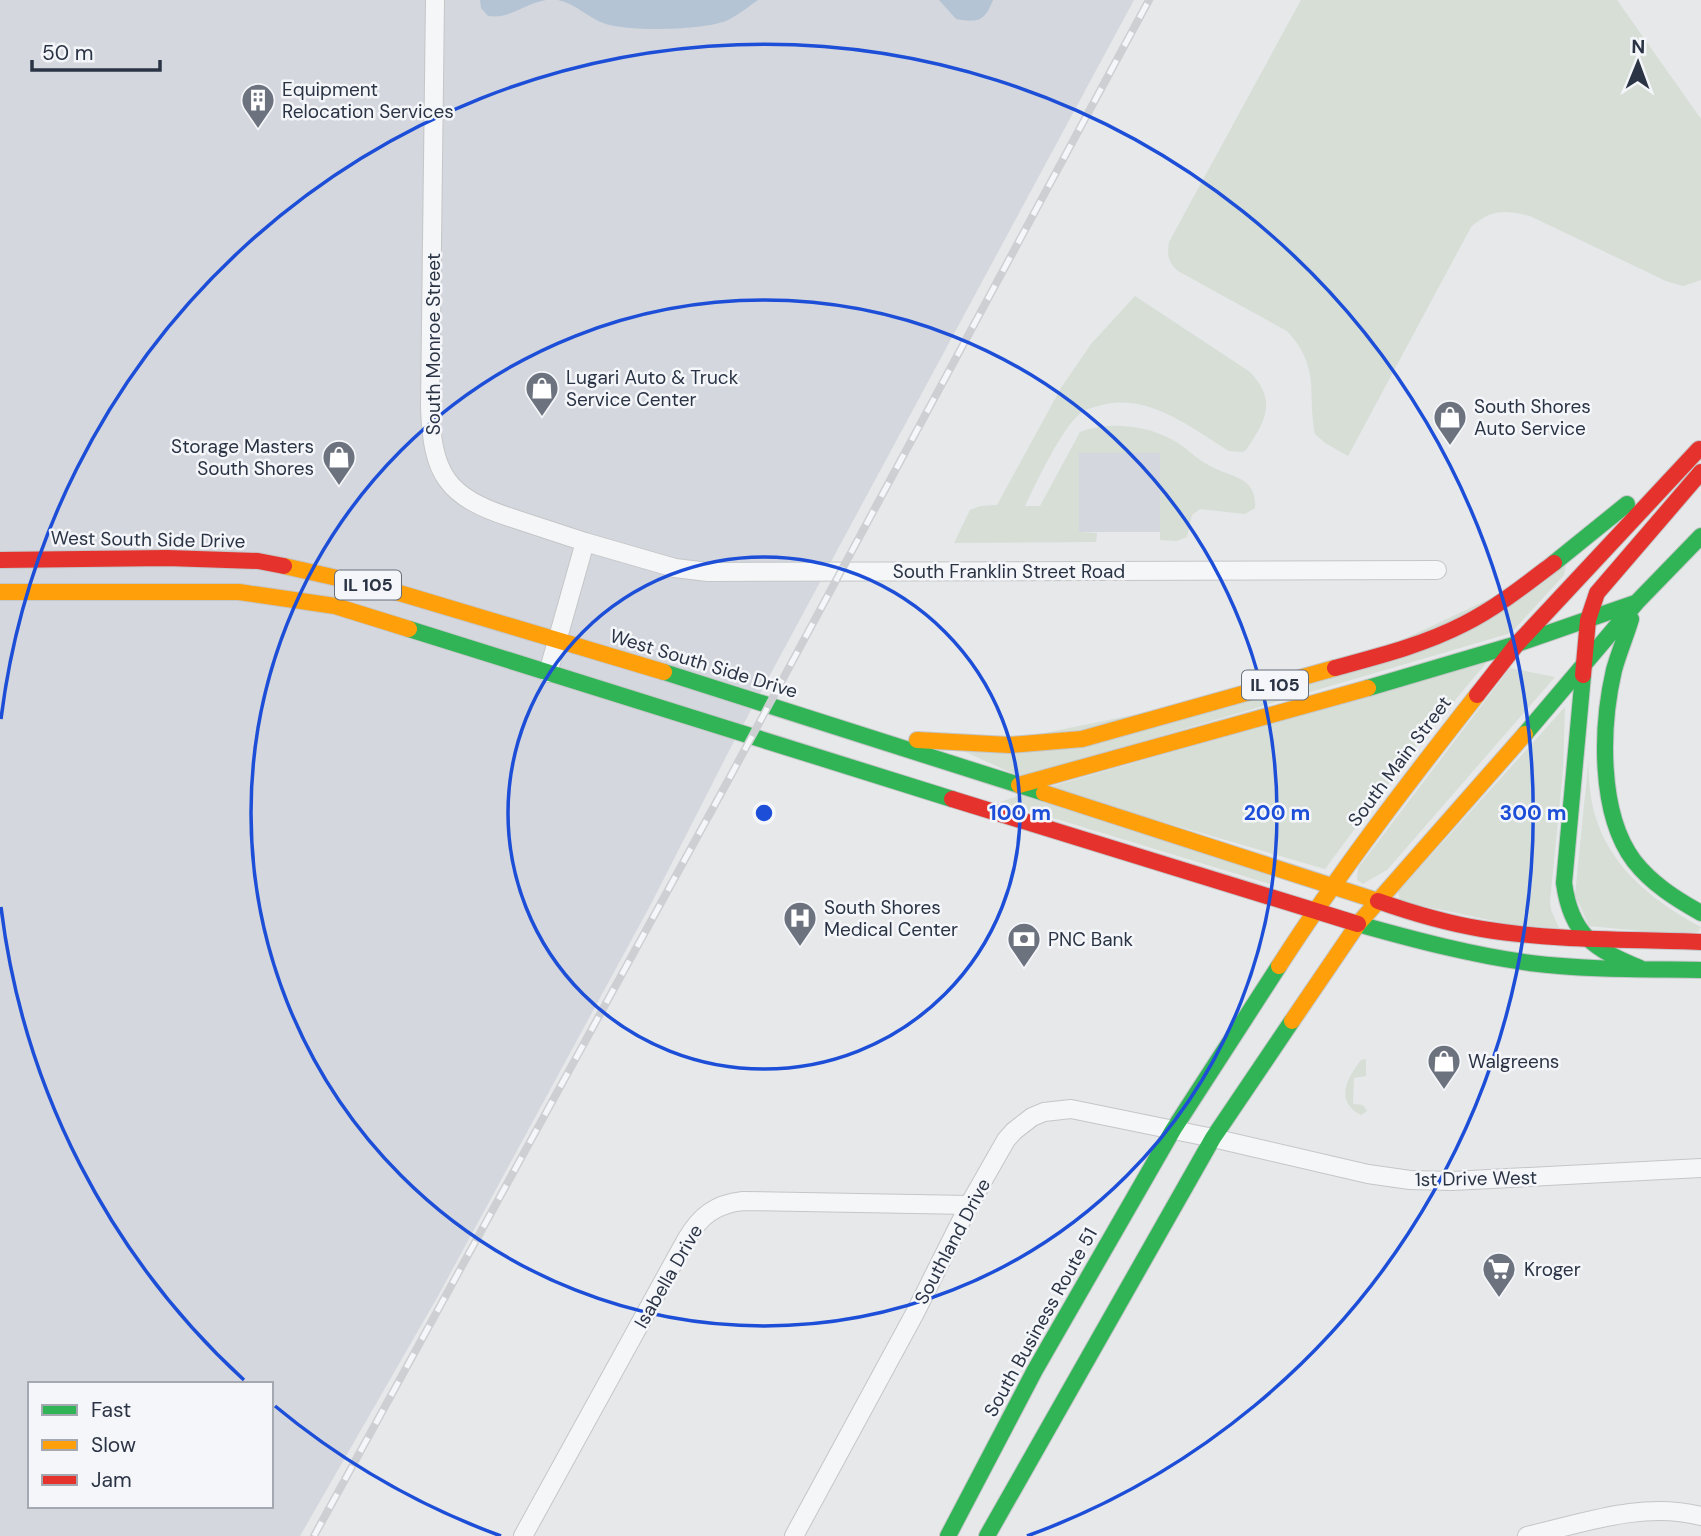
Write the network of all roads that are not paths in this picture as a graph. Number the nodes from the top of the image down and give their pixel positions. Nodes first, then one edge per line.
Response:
1 (435, 0) edge
2 (1700, 447) edge
3 (1701, 472) edge
4 (1701, 536) edge
5 (585, 542) junction
6 (0, 560) edge
7 (1437, 570) dead end
8 (0, 592) edge
9 (1637, 602) junction
10 (1588, 620) junction
11 (557, 640) junction
12 (1517, 644) junction
13 (1584, 667) junction
14 (548, 673) junction
15 (793, 713) junction
16 (1019, 785) junction
17 (924, 791) junction
18 (1332, 887) junction
19 (1378, 901) junction
20 (1314, 911) junction
21 (1701, 913) edge
22 (1358, 924) junction
23 (1583, 936) junction
24 (1701, 942) edge
25 (1640, 968) junction
26 (1701, 970) edge
27 (1173, 1129) junction
28 (1213, 1138) junction
29 (1701, 1168) edge
30 (969, 1205) junction
31 (1701, 1516) edge
32 (523, 1536) edge
33 (794, 1536) edge
34 (948, 1536) edge
35 (988, 1536) edge
36 (1527, 1536) edge

1 - 5 street, South Monroe Street
2 - 12 main road, South Main Street
2 - 15 main road, IL 105
3 - 10 main road
4 - 9 main road, IL 105
5 - 7 street, South Franklin Street Road
5 - 11 street
6 - 11 main road, West South Side Drive / IL 105
8 - 14 main road, IL 105
9 - 10 main road, IL 105
9 - 13 main road
9 - 21 main road
10 - 12 main road, IL 105
10 - 13 main road
11 - 14 street
11 - 15 main road, West South Side Drive / IL 105
12 - 16 main road, IL 105
12 - 18 main road, South Main Street
13 - 19 main road
13 - 23 main road
14 - 17 main road, IL 105
15 - 16 main road, West South Side Drive
16 - 17 main road, IL 105
16 - 18 main road, West South Side Drive
17 - 20 main road
18 - 19 main road, West South Side Drive
18 - 20 main road, South Main Street
19 - 22 main road
19 - 23 main road
20 - 22 main road
20 - 27 main road, South Main Street
22 - 25 main road
22 - 28 main road
23 - 24 main road
23 - 25 main road
25 - 26 main road
27 - 28 street, Southland Drive
27 - 30 street, Southland Drive
27 - 34 main road, South Business Route 51
28 - 29 street, 1st Drive West
28 - 35 main road
30 - 32 street, Isabella Drive
30 - 33 street, Southland Drive
31 - 36 street

